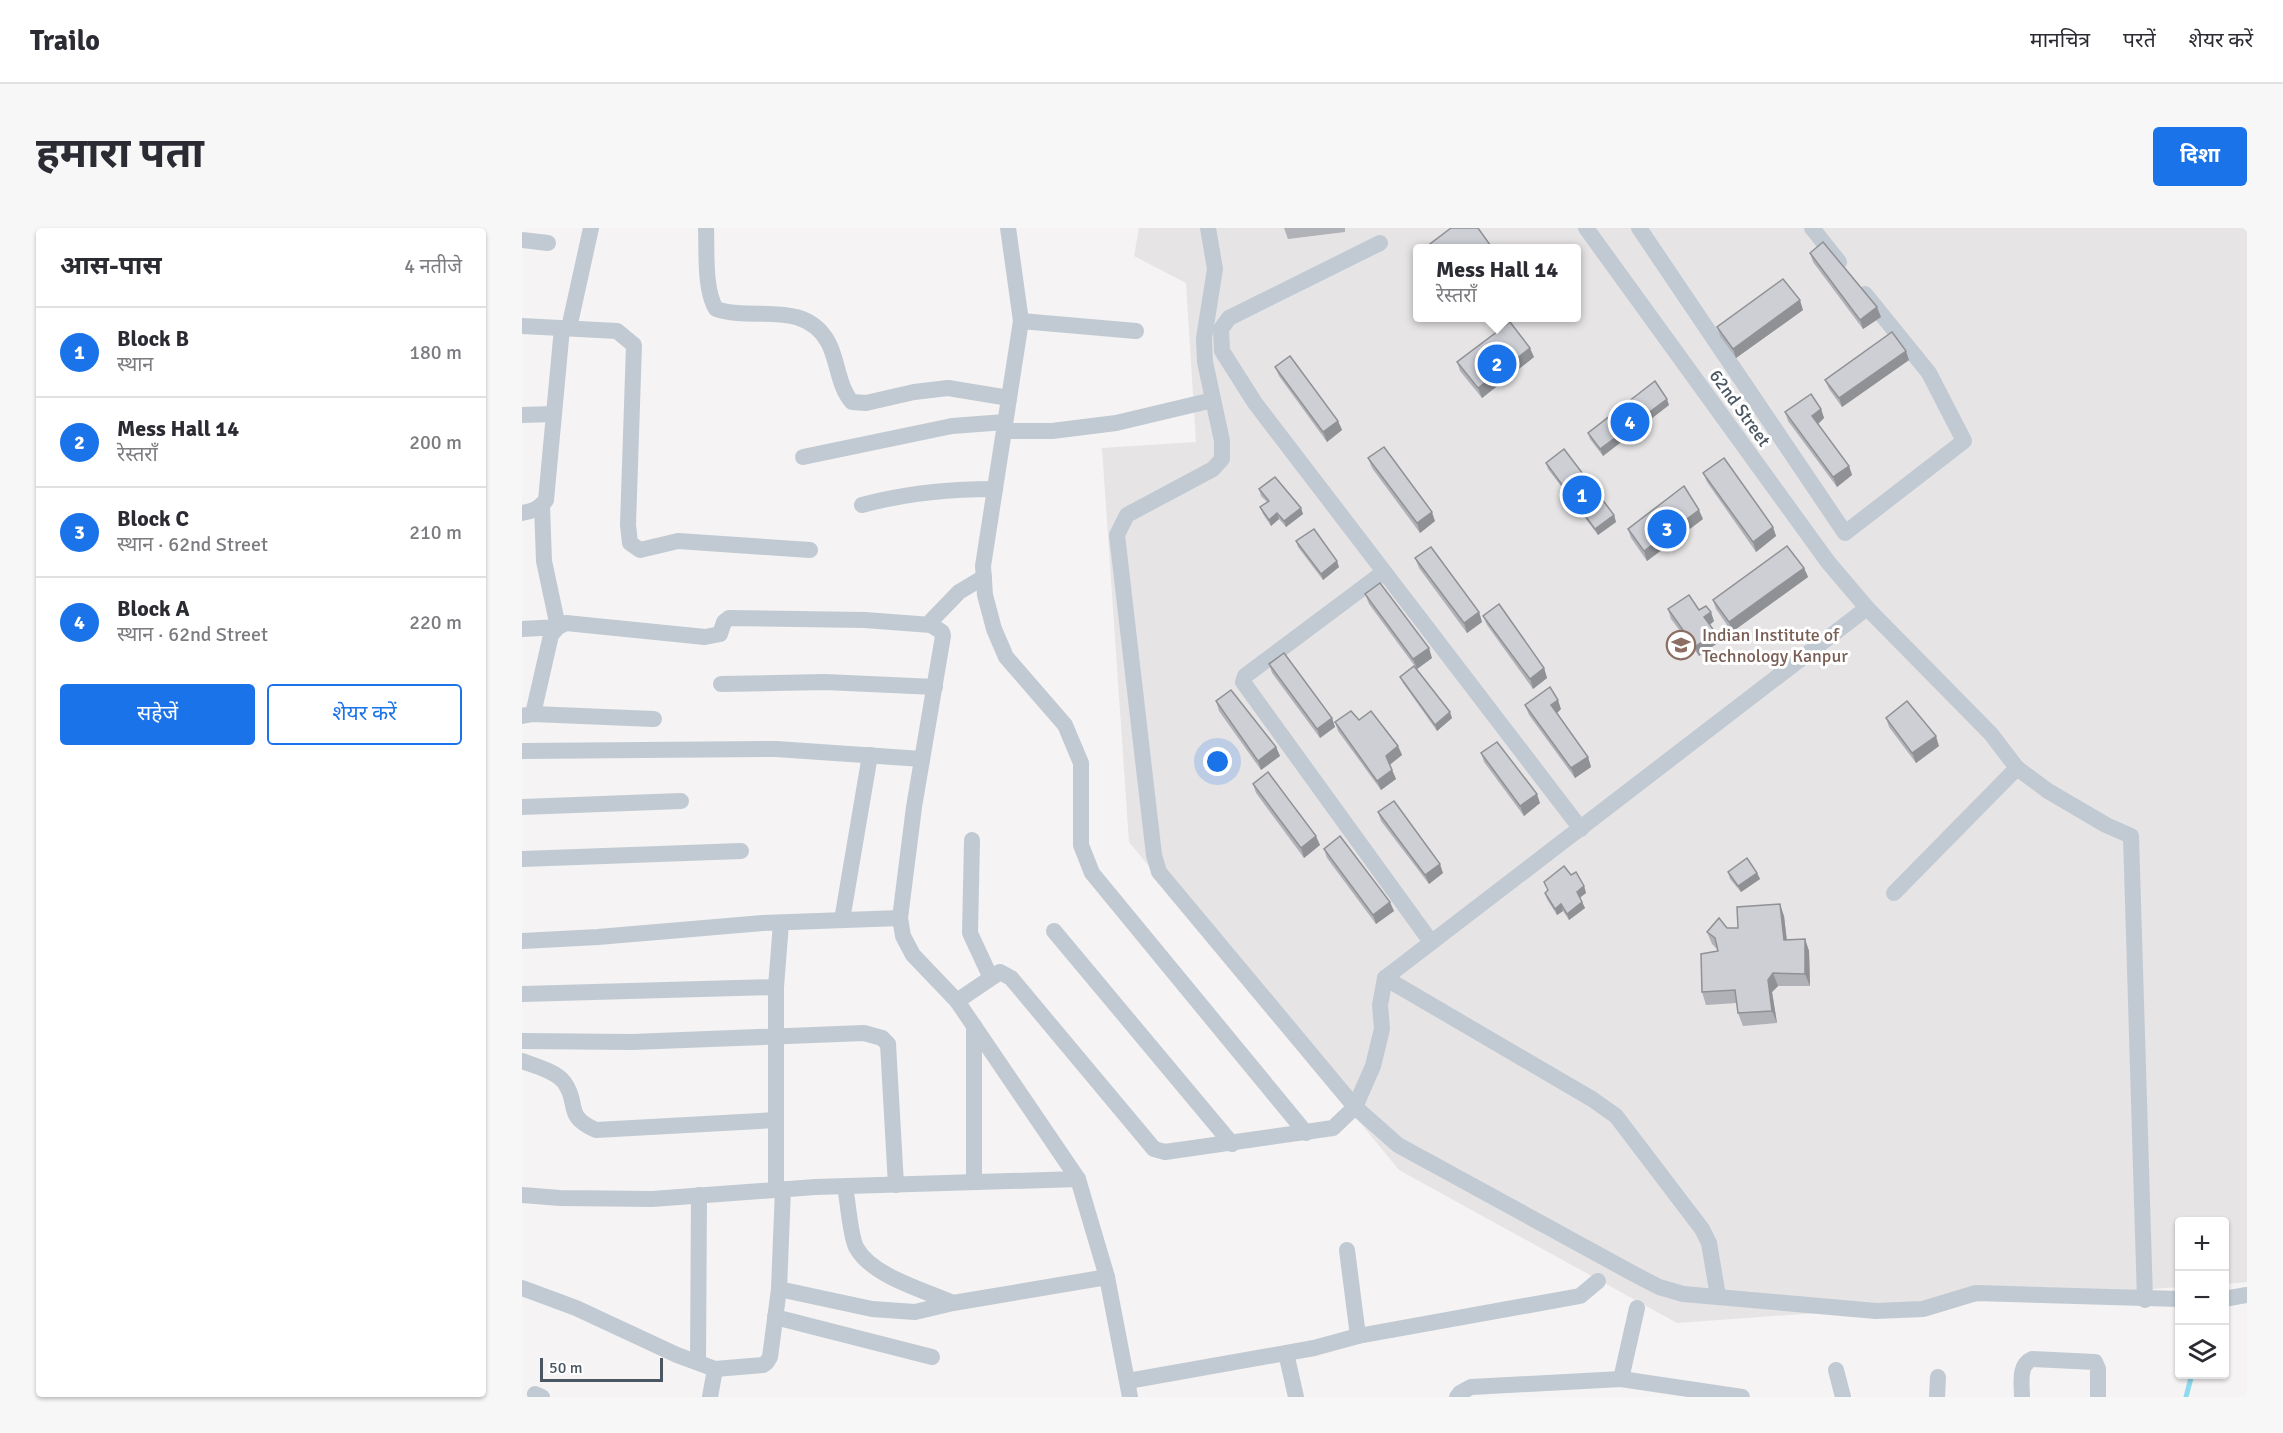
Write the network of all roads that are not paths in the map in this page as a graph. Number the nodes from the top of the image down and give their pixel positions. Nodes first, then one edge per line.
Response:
1 (591, 228) edge
2 (706, 228) edge
3 (1008, 228) edge
4 (1208, 228) edge
5 (1586, 228) edge
6 (1639, 228) edge
7 (1812, 228) edge
8 (522, 240) edge
9 (548, 243) dead end
10 (1380, 243) dead end
11 (1021, 321) junction
12 (522, 326) edge
13 (566, 328) junction
14 (1136, 331) dead end
15 (1009, 398) junction
16 (1213, 400) junction
17 (554, 414) junction
18 (522, 415) edge
19 (1005, 426) junction
20 (803, 456) dead end
21 (995, 489) junction
22 (862, 505) dead end
23 (542, 506) junction
24 (522, 513) edge
25 (810, 550) dead end
26 (1384, 572) junction
27 (984, 578) junction
28 (1867, 608) junction
29 (931, 625) junction
30 (558, 627) junction
31 (522, 629) edge
32 (721, 684) dead end
33 (934, 687) junction
34 (528, 715) edge
35 (654, 719) dead end
36 (522, 751) edge
37 (870, 755) junction
38 (922, 759) junction
39 (2017, 768) junction
40 (681, 801) dead end
41 (522, 807) edge
42 (1581, 829) junction
43 (972, 840) dead end
44 (741, 851) dead end
45 (522, 859) edge
46 (1894, 893) dead end
47 (900, 918) junction
48 (842, 920) junction
49 (781, 923) junction
50 (1054, 932) dead end
51 (522, 941) edge
52 (1431, 942) junction
53 (990, 976) junction
54 (1385, 978) junction
55 (776, 987) junction
56 (522, 994) edge
57 (957, 1001) junction
58 (974, 1026) junction
59 (777, 1036) junction
60 (522, 1041) edge
61 (522, 1061) edge
62 (1355, 1107) junction
63 (776, 1120) junction
64 (1306, 1132) junction
65 (1232, 1144) junction
66 (1078, 1179) junction
67 (974, 1182) junction
68 (896, 1185) junction
69 (845, 1187) junction
70 (779, 1190) junction
71 (522, 1195) edge
72 (699, 1195) junction
73 (1347, 1250) dead end
74 (1107, 1277) junction
75 (1598, 1281) dead end
76 (522, 1288) edge
77 (779, 1289) junction
78 (2247, 1295) edge
79 (1718, 1296) junction
80 (2229, 1298) edge
81 (2175, 1299) edge
82 (2145, 1300) junction
83 (953, 1303) junction
84 (1636, 1308) dead end
85 (775, 1317) junction
86 (1358, 1336) junction
87 (1286, 1353) junction
88 (932, 1357) dead end
89 (698, 1362) junction
90 (716, 1369) junction
91 (1836, 1371) dead end
92 (1938, 1377) dead end
93 (1625, 1379) junction
94 (1129, 1389) edge
95 (710, 1397) edge
96 (1296, 1397) edge
97 (1457, 1397) edge
98 (1628, 1397) edge
99 (1742, 1397) edge
100 (1843, 1397) edge
101 (1937, 1397) edge
102 (2022, 1397) edge
103 (2098, 1397) edge

1 - 13 street
2 - 15 street
3 - 11 street
4 - 16 street
5 - 28 street, 62nd Street
6 - 7 street
8 - 9 street
10 - 26 street
11 - 14 street
11 - 15 street
12 - 13 street
13 - 17 street
13 - 25 street
15 - 19 street
16 - 19 street
16 - 62 street
17 - 18 street
17 - 23 street
19 - 20 street
19 - 21 street
21 - 22 street
21 - 27 street
23 - 24 street
23 - 30 street
26 - 42 street
26 - 52 street
27 - 29 street
27 - 64 street
28 - 39 street, 62nd Street
28 - 42 street
29 - 30 street
29 - 33 street
30 - 31 street
30 - 34 street
32 - 33 street
33 - 38 street
34 - 35 street
36 - 37 street
37 - 38 street
37 - 48 street
38 - 47 street
39 - 46 street
39 - 82 street, 62nd Street
40 - 41 street
42 - 52 street
43 - 53 street
44 - 45 street
47 - 48 street
47 - 57 street
48 - 49 street
49 - 51 street
49 - 55 street
50 - 65 street
52 - 54 street
53 - 57 street
53 - 65 street
54 - 62 street
54 - 79 street
55 - 56 street
55 - 59 street
57 - 58 street
58 - 66 street
58 - 67 street
59 - 60 street
59 - 63 street
59 - 68 street
61 - 63 street
62 - 64 street
62 - 79 street
63 - 70 street
64 - 65 street
66 - 67 street
66 - 74 street
67 - 68 street
68 - 69 street
69 - 70 street
69 - 83 street
70 - 72 street
70 - 77 street
71 - 72 street
72 - 89 street
73 - 86 street
74 - 83 street
74 - 94 street
75 - 86 street
76 - 89 street
77 - 83 street
77 - 85 street
78 - 80 street
79 - 82 street
81 - 82 street
84 - 93 street
85 - 88 street
85 - 90 street
86 - 87 street
87 - 94 street
87 - 96 street
89 - 90 street
90 - 95 street
91 - 100 street
92 - 101 street
93 - 97 street
93 - 98 street
93 - 99 street
102 - 103 street

